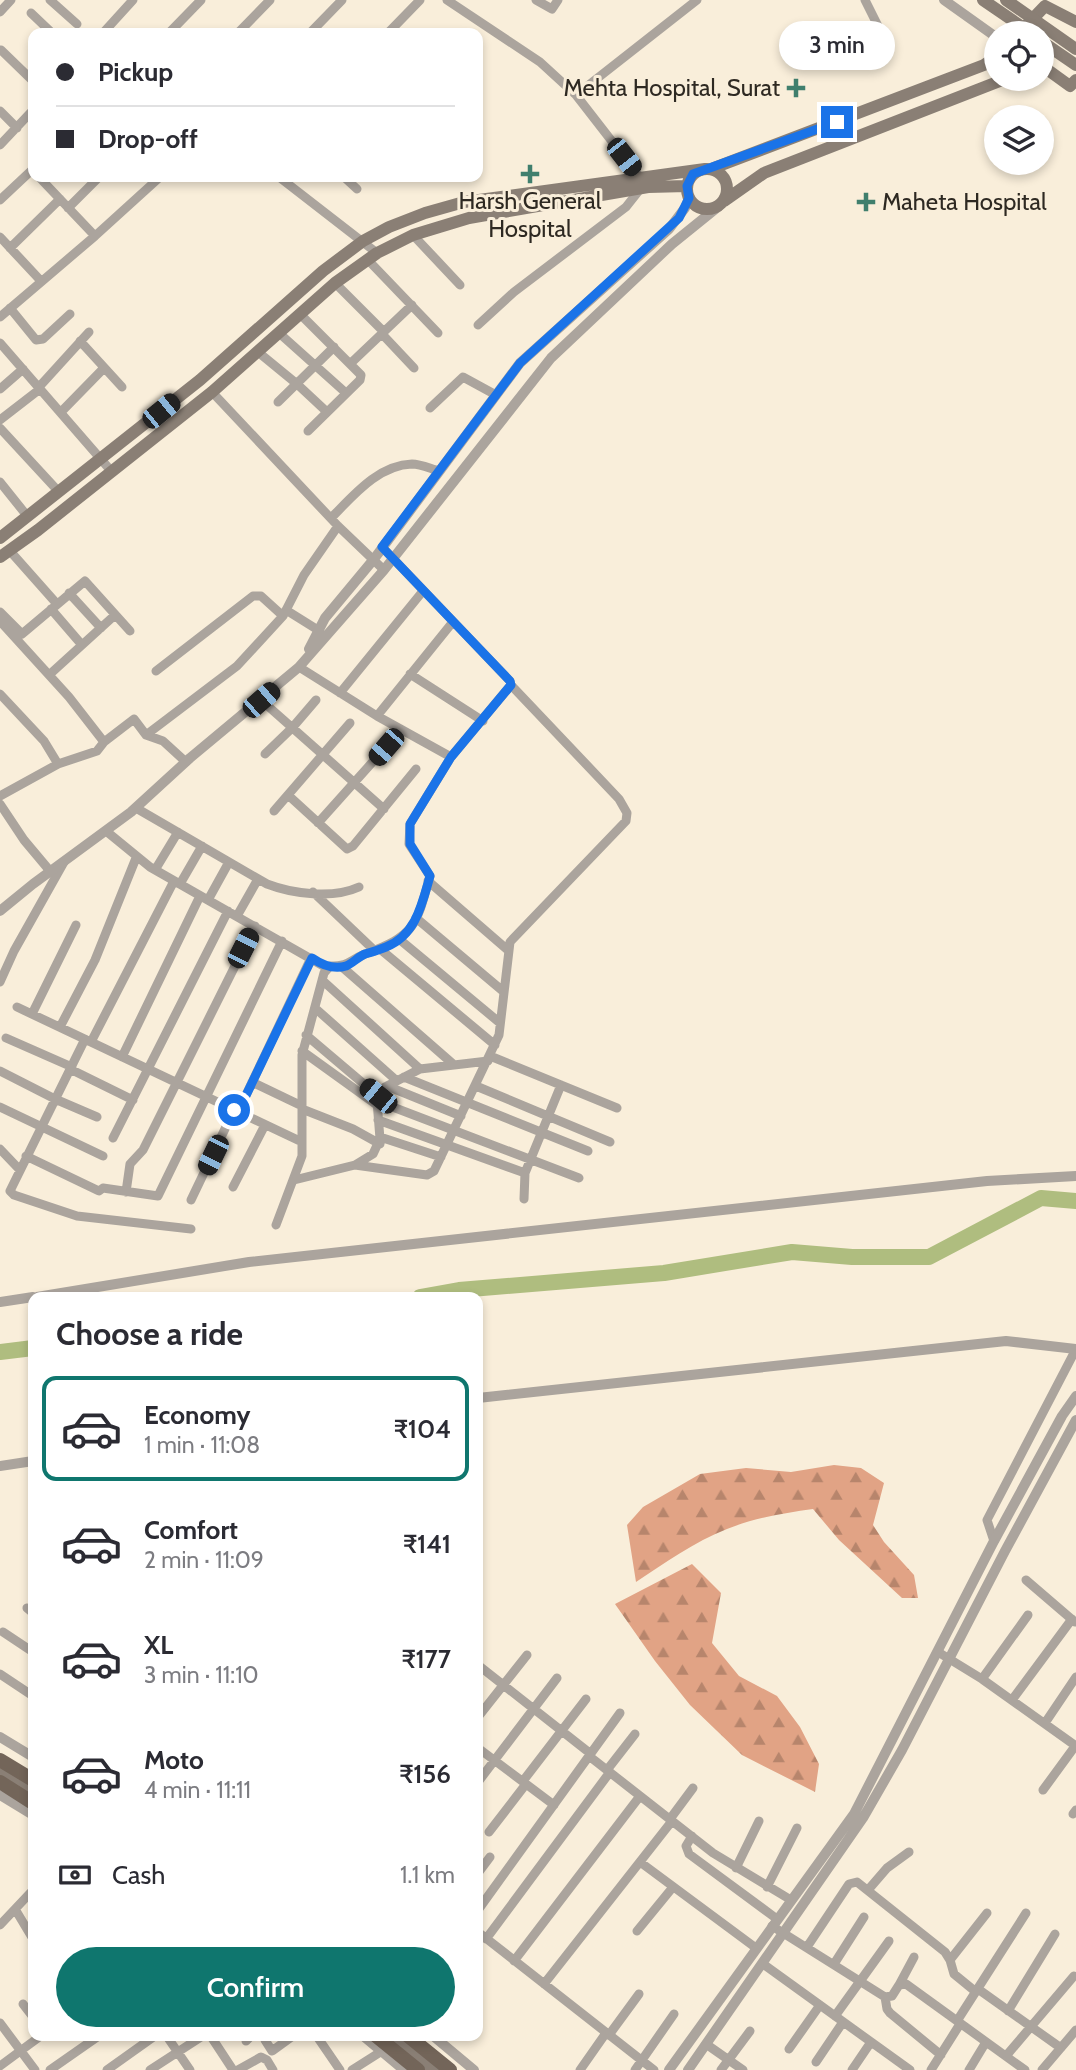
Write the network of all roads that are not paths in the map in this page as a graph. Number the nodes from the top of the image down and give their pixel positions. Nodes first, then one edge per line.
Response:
1 (11, 0) edge
2 (50, 0) edge
3 (133, 0) edge
4 (201, 0) edge
5 (270, 0) edge
6 (342, 0) edge
7 (420, 0) edge
8 (447, 0) edge
9 (536, 0) edge
10 (558, 0) edge
11 (697, 0) edge
12 (865, 0) edge
13 (944, 0) edge
14 (983, 0) edge
15 (1006, 0) edge
16 (1041, 3) edge
17 (0, 12) edge
18 (30, 13) dead end
19 (1014, 21) edge
20 (1028, 21) edge
21 (1076, 22) edge
22 (77, 24) dead end
23 (46, 28) edge
24 (108, 28) edge
25 (174, 28) edge
26 (243, 28) edge
27 (315, 28) edge
28 (393, 28) edge
29 (984, 28) edge
30 (1076, 49) edge
31 (1, 50) edge
32 (1054, 50) edge
33 (875, 63) dead end
34 (984, 65) edge
35 (1076, 65) edge
36 (1054, 73) edge
37 (28, 76) edge
38 (1074, 85) edge
39 (984, 87) edge
40 (576, 96) junction
41 (0, 111) edge
42 (28, 116) edge
43 (17, 128) junction
44 (0, 145) edge
45 (708, 169) junction
46 (28, 177) edge
47 (43, 182) edge
48 (94, 182) edge
49 (154, 182) edge
50 (286, 182) edge
51 (349, 182) edge
52 (643, 184) junction
53 (357, 189) dead end
54 (688, 192) junction
55 (0, 200) edge
56 (60, 200) junction
57 (721, 204) junction
58 (68, 208) junction
59 (95, 236) junction
60 (412, 236) junction
61 (0, 237) edge
62 (363, 241) junction
63 (10, 248) junction
64 (372, 256) junction
65 (41, 281) junction
66 (335, 283) junction
67 (460, 285) dead end
68 (412, 305) junction
69 (10, 308) junction
70 (70, 314) dead end
71 (300, 314) junction
72 (0, 317) edge
73 (478, 326) dead end
74 (89, 332) dead end
75 (279, 333) junction
76 (383, 333) junction
77 (438, 333) dead end
78 (80, 341) junction
79 (0, 343) edge
80 (334, 347) junction
81 (258, 352) junction
82 (351, 363) junction
83 (317, 365) junction
84 (104, 368) junction
85 (414, 368) dead end
86 (23, 369) junction
87 (297, 384) junction
88 (122, 387) dead end
89 (39, 388) junction
90 (0, 389) edge
91 (212, 392) junction
92 (346, 393) junction
93 (496, 395) junction
94 (278, 402) dead end
95 (430, 408) dead end
96 (61, 412) junction
97 (327, 412) junction
98 (0, 420) edge
99 (0, 428) edge
100 (308, 431) dead end
101 (102, 459) junction
102 (439, 471) junction
103 (112, 472) junction
104 (0, 482) edge
105 (59, 492) junction
106 (28, 517) junction
107 (331, 518) junction
108 (338, 526) junction
109 (0, 538) edge
110 (382, 547) junction
111 (5, 554) edge
112 (393, 558) junction
113 (374, 559) junction
114 (384, 570) junction
115 (423, 591) junction
116 (69, 593) junction
117 (54, 607) junction
118 (0, 612) edge
119 (285, 613) junction
120 (115, 615) junction
121 (0, 621) edge
122 (452, 623) junction
123 (101, 628) junction
124 (318, 630) junction
125 (130, 631) dead end
126 (82, 645) junction
127 (299, 667) junction
128 (156, 671) dead end
129 (410, 674) junction
130 (49, 675) junction
131 (511, 685) junction
132 (340, 693) junction
133 (0, 694) edge
134 (261, 700) junction
135 (316, 700) dead end
136 (377, 716) junction
137 (483, 721) junction
138 (350, 723) dead end
139 (292, 728) junction
140 (146, 735) junction
141 (104, 742) junction
142 (386, 747) dead end
143 (265, 754) dead end
144 (323, 756) junction
145 (451, 757) junction
146 (186, 762) junction
147 (58, 764) junction
148 (416, 769) dead end
149 (354, 783) junction
150 (288, 795) junction
151 (0, 796) edge
152 (0, 804) edge
153 (136, 808) junction
154 (384, 809) junction
155 (274, 811) dead end
156 (318, 823) junction
157 (106, 831) junction
158 (178, 832) junction
159 (201, 846) junction
160 (136, 858) junction
161 (65, 860) junction
162 (229, 862) junction
163 (155, 870) junction
164 (50, 871) junction
165 (258, 879) junction
166 (429, 881) junction
167 (177, 883) junction
168 (359, 887) dead end
169 (313, 892) junction
170 (204, 898) junction
171 (0, 911) edge
172 (228, 911) junction
173 (237, 916) junction
174 (416, 918) junction
175 (76, 925) dead end
176 (255, 926) junction
177 (399, 939) junction
178 (282, 941) junction
179 (378, 950) junction
180 (509, 950) junction
181 (312, 958) junction
182 (341, 966) junction
183 (327, 968) junction
184 (322, 980) junction
185 (0, 982) edge
186 (504, 992) junction
187 (17, 1007) dead end
188 (315, 1008) junction
189 (32, 1014) junction
190 (500, 1023) junction
191 (60, 1027) junction
192 (306, 1035) junction
193 (6, 1038) dead end
194 (88, 1041) junction
195 (495, 1045) junction
196 (302, 1051) junction
197 (122, 1057) junction
198 (489, 1058) junction
199 (453, 1064) junction
200 (71, 1068) junction
201 (420, 1069) junction
202 (149, 1070) junction
203 (0, 1071) edge
204 (401, 1079) junction
205 (252, 1082) junction
206 (177, 1083) junction
207 (561, 1085) junction
208 (387, 1086) junction
209 (476, 1086) junction
210 (207, 1097) junction
211 (55, 1099) junction
212 (133, 1100) junction
213 (377, 1100) junction
214 (468, 1101) junction
215 (0, 1107) edge
216 (302, 1107) junction
217 (617, 1108) dead end
218 (236, 1111) junction
219 (548, 1115) junction
220 (461, 1116) junction
221 (97, 1117) dead end
222 (378, 1119) junction
223 (265, 1125) junction
224 (40, 1128) junction
225 (454, 1129) junction
226 (542, 1132) junction
227 (113, 1138) dead end
228 (380, 1140) junction
229 (302, 1142) junction
230 (610, 1142) dead end
231 (447, 1144) junction
232 (588, 1151) dead end
233 (1, 1154) edge
234 (26, 1156) junction
235 (103, 1156) dead end
236 (441, 1157) junction
237 (531, 1159) junction
238 (355, 1165) junction
239 (19, 1169) junction
240 (525, 1172) junction
241 (1076, 1176) edge
242 (579, 1178) dead end
243 (294, 1180) junction
244 (233, 1187) dead end
245 (126, 1192) junction
246 (524, 1199) dead end
247 (191, 1200) dead end
248 (276, 1225) dead end
249 (191, 1230) dead end
250 (66, 1292) edge
251 (28, 1298) edge
252 (0, 1302) edge
253 (1076, 1349) edge
254 (1076, 1396) edge
255 (483, 1398) edge
256 (1076, 1420) edge
257 (28, 1462) edge
258 (0, 1466) edge
259 (993, 1543) junction
260 (1026, 1580) dead end
261 (1028, 1615) dead end
262 (1074, 1621) edge
263 (3, 1632) dead end
264 (28, 1649) edge
265 (937, 1652) junction
266 (527, 1655) dead end
267 (949, 1659) junction
268 (483, 1669) edge
269 (0, 1674) edge
270 (1076, 1677) edge
271 (557, 1678) dead end
272 (982, 1679) junction
273 (502, 1686) junction
274 (28, 1693) edge
275 (586, 1699) dead end
276 (1012, 1700) junction
277 (532, 1707) junction
278 (483, 1711) edge
279 (620, 1713) dead end
280 (1045, 1723) junction
281 (562, 1731) junction
282 (635, 1734) dead end
283 (0, 1737) edge
284 (1076, 1746) edge
285 (483, 1752) edge
286 (28, 1754) edge
287 (590, 1755) junction
288 (493, 1759) junction
289 (0, 1760) edge
290 (0, 1771) edge
291 (608, 1771) junction
292 (483, 1774) edge
293 (28, 1777) edge
294 (0, 1783) edge
295 (524, 1783) junction
296 (28, 1788) edge
297 (693, 1788) dead end
298 (1043, 1790) dead end
299 (0, 1796) edge
300 (640, 1796) junction
301 (28, 1800) edge
302 (554, 1805) junction
303 (28, 1812) edge
304 (861, 1812) junction
305 (671, 1820) junction
306 (759, 1821) dead end
307 (797, 1828) dead end
308 (489, 1832) dead end
309 (692, 1836) junction
310 (909, 1852) dead end
311 (490, 1857) dead end
312 (640, 1862) junction
313 (483, 1866) edge
314 (736, 1868) junction
315 (768, 1886) junction
316 (673, 1887) junction
317 (868, 1891) junction
318 (28, 1895) edge
319 (791, 1900) junction
320 (483, 1903) edge
321 (15, 1909) junction
322 (987, 1913) dead end
323 (1026, 1913) dead end
324 (864, 1917) dead end
325 (775, 1922) junction
326 (0, 1925) edge
327 (28, 1930) edge
328 (637, 1931) dead end
329 (784, 1933) junction
330 (1055, 1934) dead end
331 (483, 1935) edge
332 (483, 1937) edge
333 (889, 1941) dead end
334 (807, 1947) junction
335 (756, 1948) junction
336 (914, 1956) dead end
337 (950, 1960) junction
338 (514, 1961) junction
339 (763, 1964) junction
340 (834, 1964) junction
341 (1074, 1976) edge
342 (861, 1981) junction
343 (544, 1984) junction
344 (899, 1985) junction
345 (977, 1991) junction
346 (639, 1994) dead end
347 (885, 1997) junction
348 (23, 2004) dead end
349 (820, 2005) junction
350 (28, 2010) edge
351 (1008, 2011) junction
352 (674, 2014) dead end
353 (839, 2019) junction
354 (959, 2022) junction
355 (0, 2023) edge
356 (1031, 2027) junction
357 (1076, 2030) edge
358 (750, 2031) dead end
359 (608, 2034) junction
360 (34, 2041) edge
361 (91, 2041) edge
362 (148, 2041) edge
363 (170, 2041) edge
364 (194, 2041) edge
365 (214, 2041) edge
366 (266, 2041) edge
367 (286, 2041) edge
368 (320, 2041) edge
369 (370, 2041) edge
370 (382, 2041) edge
371 (398, 2041) edge
372 (414, 2041) edge
373 (439, 2041) edge
374 (871, 2042) junction
375 (986, 2042) junction
376 (706, 2044) junction
377 (1061, 2048) junction
378 (789, 2049) dead end
379 (21, 2050) junction
380 (382, 2050) junction
381 (177, 2051) junction
382 (941, 2054) junction
383 (1006, 2056) junction
384 (642, 2060) junction
385 (728, 2060) junction
386 (816, 2062) dead end
387 (0, 2066) edge
388 (1020, 2069) edge
389 (35, 2070) edge
390 (50, 2070) edge
391 (107, 2070) edge
392 (150, 2070) edge
393 (190, 2070) edge
394 (233, 2070) edge
395 (238, 2070) edge
396 (273, 2070) edge
397 (340, 2070) edge
398 (352, 2070) edge
399 (404, 2070) edge
400 (418, 2070) edge
401 (434, 2070) edge
402 (450, 2070) edge
403 (474, 2070) edge
404 (580, 2070) edge
405 (635, 2070) edge
406 (654, 2070) edge
407 (669, 2070) edge
408 (688, 2070) edge
409 (721, 2070) edge
410 (743, 2070) edge
411 (852, 2070) edge
412 (910, 2070) edge
413 (931, 2070) edge
414 (969, 2070) edge
415 (1042, 2070) edge

1 - 17 street
2 - 22 street
3 - 24 street
4 - 25 street
5 - 26 street
6 - 27 street
7 - 28 street
8 - 40 street
9 - 10 street
11 - 40 street
12 - 33 street
13 - 29 street
14 - 19 main road, bridge
15 - 30 main road, bridge
16 - 20 main road
16 - 21 main road
18 - 23 street
31 - 37 street
32 - 35 main road
34 - 45 main road
36 - 38 main road
39 - 57 main road
40 - 52 street
41 - 43 street
42 - 43 street
43 - 44 street
45 - 52 main road
45 - 54 main road
45 - 57 main road
46 - 55 street
47 - 56 street
48 - 58 street
49 - 59 street
50 - 62 street
51 - 53 street
52 - 54 main road
52 - 60 main road
52 - 62 main road
52 - 73 street
54 - 57 main road
54 - 93 street
56 - 58 street
56 - 63 street
57 - 112 street
58 - 59 street
59 - 65 street
60 - 64 main road
60 - 67 street
61 - 63 street
62 - 64 street
62 - 101 main road
63 - 65 street
64 - 66 main road
64 - 68 street
65 - 69 street
66 - 71 main road
66 - 76 street
68 - 76 street
68 - 77 street
69 - 70 street
69 - 72 street
71 - 75 main road
71 - 80 street
74 - 78 street
75 - 81 main road
75 - 83 street
76 - 82 street
76 - 85 street
78 - 84 street
78 - 89 street
79 - 86 street
80 - 82 street
80 - 83 street
81 - 87 street
81 - 91 main road
82 - 92 street
83 - 87 street
83 - 92 street
84 - 88 street
84 - 96 street
86 - 89 street
86 - 90 street
87 - 94 street
87 - 97 street
89 - 96 street
89 - 98 street
91 - 103 main road
91 - 107 street
92 - 97 street
93 - 95 street
93 - 102 street
96 - 101 street
97 - 100 street
99 - 105 street
101 - 103 street
101 - 105 main road
102 - 107 street
102 - 110 street
103 - 111 main road
104 - 106 street
105 - 106 main road
106 - 109 main road
107 - 108 street
108 - 113 street
108 - 119 street
110 - 112 street
110 - 113 street
111 - 117 street
112 - 114 street
112 - 115 street
113 - 114 street
113 - 124 street
114 - 127 street
115 - 122 street
115 - 132 street
116 - 117 street
116 - 120 street
116 - 123 street
117 - 118 street
117 - 126 street
119 - 124 street
119 - 128 street
119 - 140 street
120 - 123 street
120 - 125 street
121 - 130 street
122 - 129 street
122 - 131 street
123 - 126 street
124 - 127 street
126 - 130 street
127 - 132 street
127 - 134 street
129 - 136 street
129 - 137 street
130 - 141 street
131 - 137 street
131 - 180 street
132 - 136 street
133 - 147 street
134 - 139 street
134 - 146 street
135 - 139 street
136 - 145 street
137 - 145 street
138 - 144 street
139 - 143 street
139 - 144 street
140 - 141 street
140 - 146 street
141 - 147 street
142 - 149 street
144 - 149 street
144 - 150 street
145 - 166 street
146 - 153 street
147 - 151 street
148 - 154 street
149 - 154 street
149 - 156 street
150 - 155 street
150 - 156 street
152 - 164 street
153 - 157 street
153 - 158 street
154 - 156 street
157 - 160 street
157 - 161 street
158 - 159 street
158 - 163 street
159 - 162 street
159 - 167 street
160 - 163 street
160 - 191 street
161 - 164 street
161 - 185 street
162 - 165 street
162 - 170 street
163 - 167 street
164 - 171 street
165 - 169 street
165 - 173 street
166 - 174 street
166 - 180 street
167 - 170 street
167 - 194 street
168 - 169 street
169 - 179 street
170 - 172 street
170 - 197 street
172 - 173 street
172 - 202 street
173 - 176 street
174 - 177 street
174 - 186 street
175 - 189 street
176 - 178 street
176 - 206 street
177 - 179 street
177 - 190 street
178 - 181 street
178 - 210 street
179 - 182 street
179 - 195 street
180 - 186 street
181 - 183 street
181 - 205 street
182 - 183 street
182 - 199 street
183 - 184 street
184 - 188 street
184 - 201 street
186 - 190 street
187 - 189 street
188 - 192 street
188 - 204 street
189 - 191 street
190 - 195 street
191 - 194 street
192 - 196 street
192 - 213 street
193 - 200 street
194 - 197 street
194 - 200 street
195 - 198 street
196 - 213 street
196 - 216 street
197 - 202 street
198 - 199 street
198 - 207 street
198 - 209 street
199 - 201 street
200 - 211 street
200 - 212 street
201 - 204 street
202 - 206 street
202 - 212 street
203 - 211 street
204 - 208 street
204 - 214 street
205 - 216 street
205 - 218 street
206 - 210 street
206 - 245 street
207 - 217 street
207 - 219 street
208 - 213 street
208 - 220 street
209 - 214 street
209 - 219 street
210 - 218 street
210 - 245 street
211 - 221 street
211 - 224 street
212 - 227 street
213 - 222 street
213 - 225 street
214 - 220 street
214 - 226 street
215 - 224 street
216 - 228 street
216 - 229 street
218 - 223 street
218 - 247 street
219 - 226 street
219 - 230 street
220 - 225 street
222 - 228 street
222 - 231 street
223 - 229 street
223 - 244 street
224 - 234 street
224 - 235 street
225 - 231 street
225 - 237 street
226 - 232 street
226 - 237 street
228 - 236 street
228 - 238 street
229 - 243 street
231 - 236 street
231 - 240 street
233 - 239 street
234 - 239 street
234 - 245 street
236 - 238 street
237 - 240 street
237 - 242 street
238 - 243 street
239 - 249 street
240 - 246 street
241 - 250 street
243 - 248 street
251 - 252 street
253 - 255 street
253 - 259 street
254 - 259 street
256 - 267 street
257 - 258 street
259 - 265 street
260 - 262 street
261 - 272 street
262 - 276 street
263 - 264 street
265 - 267 street
265 - 304 street
266 - 273 street
267 - 272 street
267 - 304 street
268 - 273 street
269 - 274 street
270 - 280 street
271 - 277 street
272 - 276 street
273 - 277 street
273 - 278 street
275 - 281 street
276 - 280 street
277 - 281 street
277 - 288 street
279 - 287 street
280 - 284 street
281 - 287 street
281 - 295 street
282 - 291 street
283 - 286 street
284 - 298 street
285 - 288 street
287 - 291 street
287 - 302 street
288 - 292 street
288 - 295 street
289 - 293 main road
290 - 296 main road
291 - 300 street
291 - 331 street
294 - 301 main road
295 - 302 street
295 - 308 street
297 - 305 street
299 - 303 street
300 - 305 street
300 - 338 street
302 - 320 street
304 - 319 street
304 - 329 street
305 - 309 street
305 - 312 street
306 - 314 street
307 - 315 street
309 - 314 street
309 - 325 street
310 - 317 street
311 - 313 street
312 - 316 street
312 - 343 street
314 - 315 street
315 - 319 street
316 - 328 street
316 - 335 street
317 - 334 street
317 - 337 street
318 - 321 street
319 - 325 street
321 - 326 street
321 - 327 street
322 - 337 street
323 - 345 street
324 - 340 street
325 - 329 street
325 - 335 street
329 - 334 street
329 - 339 street
330 - 351 street
332 - 338 street
333 - 342 street
334 - 340 street
335 - 407 street
336 - 344 street
337 - 345 street
338 - 343 street
339 - 349 street
339 - 376 street
340 - 342 street
341 - 356 street
342 - 347 street
342 - 353 street
343 - 359 street
344 - 347 street
344 - 354 street
345 - 351 street
345 - 354 street
346 - 359 street
347 - 382 street
348 - 350 street
349 - 353 street
349 - 378 street
351 - 356 street
352 - 384 street
353 - 374 street
353 - 386 street
354 - 375 street
354 - 382 street
355 - 379 street
356 - 377 street
356 - 383 street
357 - 377 street
358 - 385 street
359 - 384 street
359 - 404 street
360 - 379 street
361 - 390 street
362 - 391 street
363 - 381 street
364 - 381 street
365 - 394 street
366 - 367 street
368 - 397 street
369 - 380 street
370 - 400 main road
371 - 401 main road
372 - 402 main road
373 - 403 street
374 - 411 street
374 - 412 street
375 - 383 street
375 - 414 street
376 - 385 street
376 - 408 street
377 - 415 street
379 - 387 street
379 - 389 street
380 - 398 street
380 - 399 street
381 - 392 street
381 - 393 street
382 - 413 street
383 - 388 street
384 - 405 street
384 - 406 street
385 - 409 street
385 - 410 street
395 - 396 street

